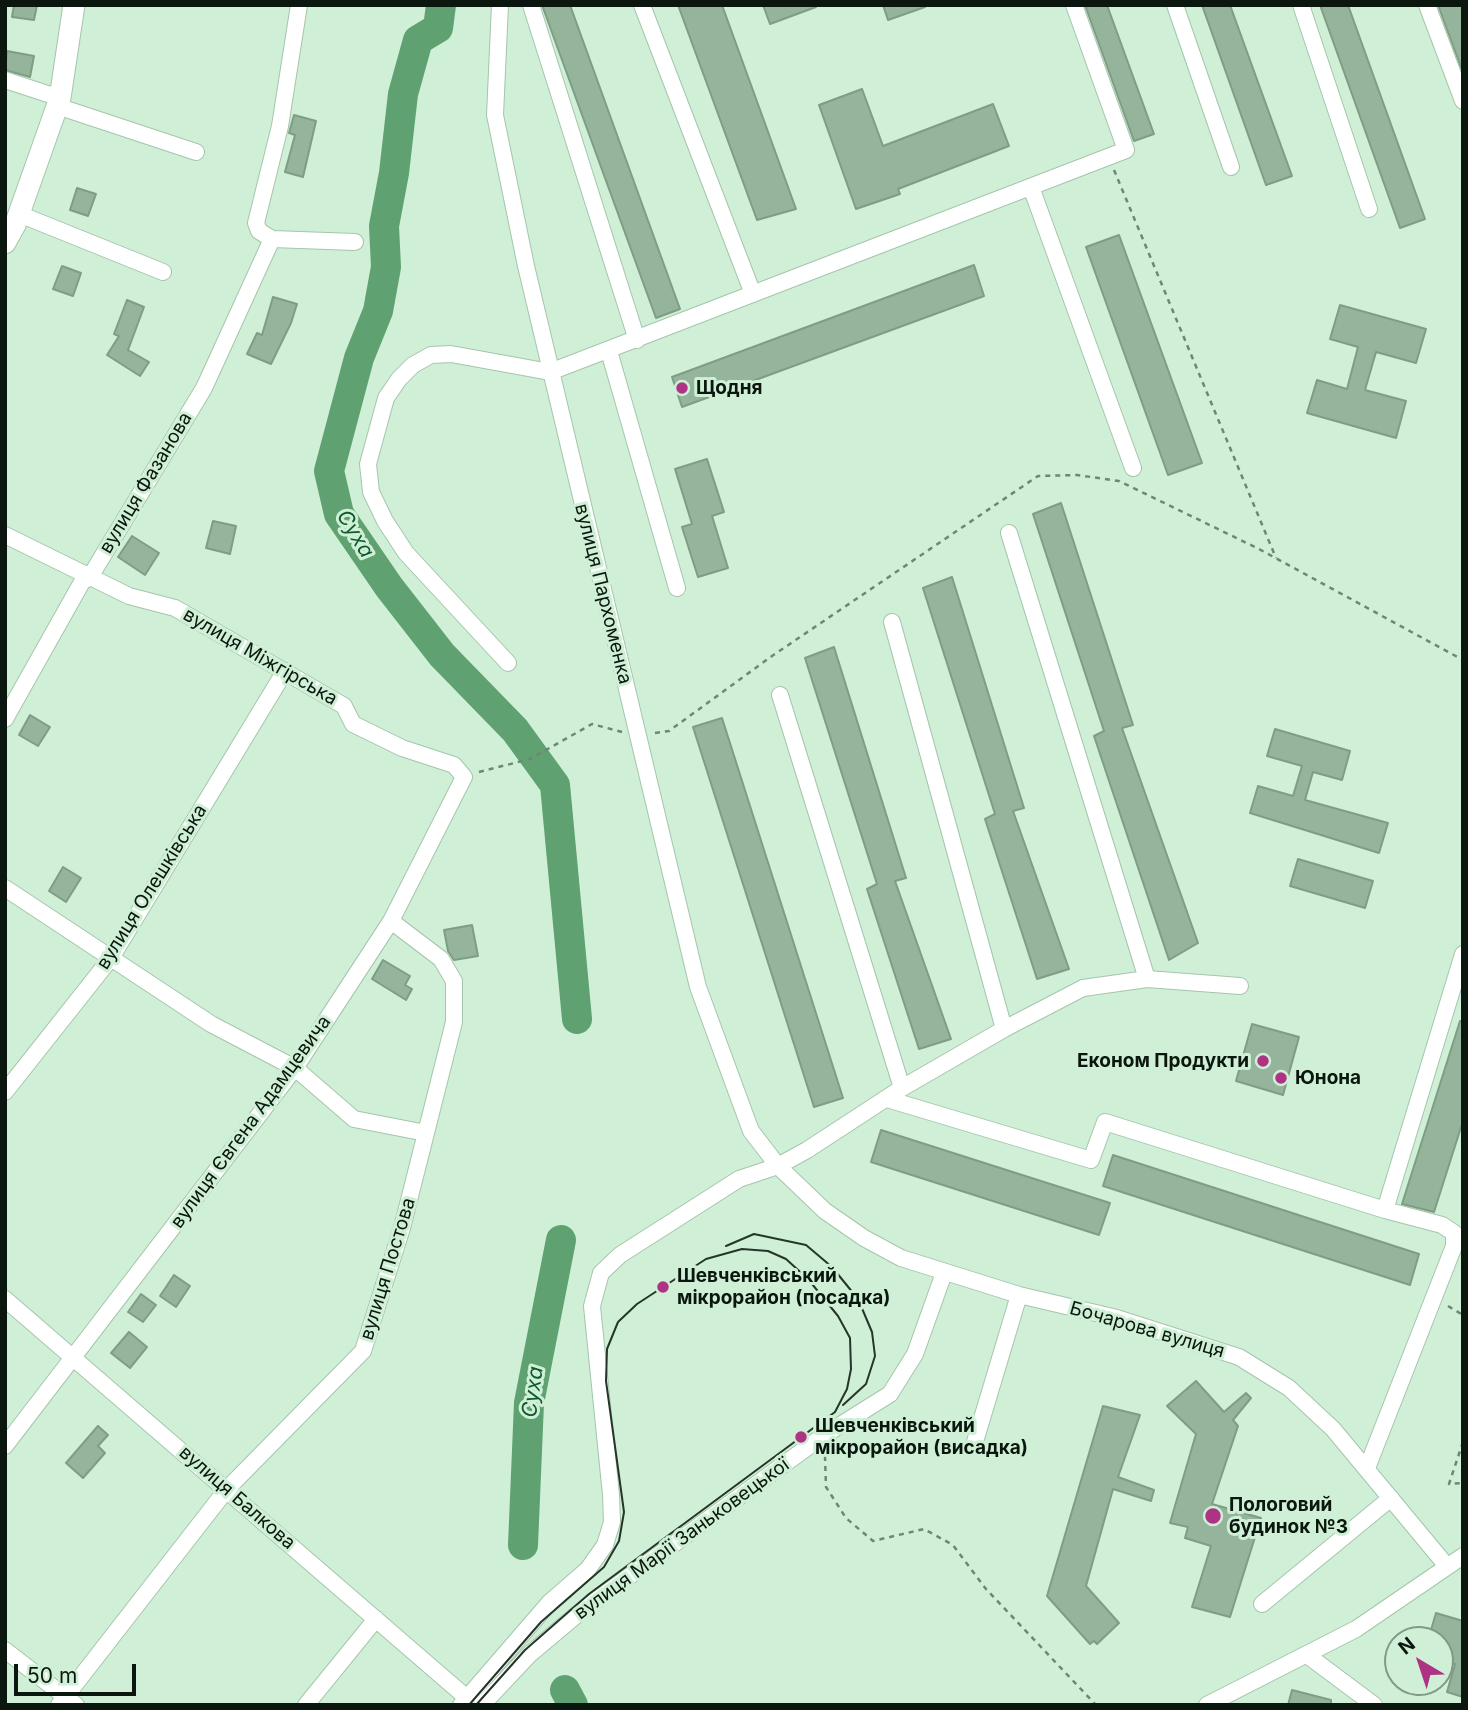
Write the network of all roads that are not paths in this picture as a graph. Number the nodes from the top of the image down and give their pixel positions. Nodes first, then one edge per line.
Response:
1 (74, 5) edge
2 (299, 5) edge
3 (500, 5) edge
4 (531, 5) edge
5 (642, 5) edge
6 (1074, 5) edge
7 (1175, 5) edge
8 (1301, 5) edge
9 (1427, 5) edge
10 (5, 80) edge
11 (1463, 101) edge
12 (58, 102) junction
13 (195, 152) dead end
14 (1231, 167) dead end
15 (1031, 187) junction
16 (1370, 209) dead end
17 (11, 225) edge
18 (272, 239) junction
19 (355, 242) dead end
20 (163, 272) dead end
21 (753, 294) junction
22 (637, 340) junction
23 (609, 351) junction
24 (550, 372) junction
25 (1133, 468) dead end
26 (1009, 533) dead end
27 (5, 535) edge
28 (90, 577) junction
29 (677, 588) dead end
30 (892, 622) dead end
31 (508, 663) dead end
32 (285, 671) junction
33 (780, 695) dead end
34 (5, 719) edge
35 (464, 777) joint
36 (5, 888) edge
37 (391, 921) junction
38 (1463, 954) edge
39 (111, 958) junction
40 (1147, 979) junction
41 (1240, 986) dead end
42 (1004, 1029) junction
43 (295, 1068) junction
44 (902, 1088) junction
45 (5, 1092) edge
46 (887, 1099) junction
47 (426, 1133) junction
48 (778, 1166) junction
49 (1385, 1210) junction
50 (944, 1273) junction
51 (1019, 1295) junction
52 (5, 1299) edge
53 (76, 1358) junction
54 (974, 1444) dead end
55 (5, 1446) edge
56 (1367, 1468) junction
57 (227, 1489) junction
58 (1391, 1498) junction
59 (1463, 1556) edge
60 (1446, 1565) junction
61 (1262, 1604) dead end
62 (376, 1619) junction
63 (5, 1650) edge
64 (1307, 1655) junction
65 (464, 1701) edge
66 (67, 1702) edge
67 (306, 1705) edge
68 (482, 1705) edge
69 (1207, 1705) edge
70 (1374, 1705) edge

1 - 12 main road
2 - 18 street
3 - 24 street, вулиця Пархоменка
4 - 22 street
5 - 21 street
6 - 15 street
7 - 14 street
8 - 16 street
9 - 11 street
10 - 12 street
12 - 13 street
12 - 17 main road
15 - 21 street
15 - 25 street
17 - 20 street
18 - 19 street
18 - 28 street, вулиця Фазанова
21 - 22 street
22 - 23 street
23 - 24 street
23 - 29 street
24 - 31 street
24 - 48 street, вулиця Пархоменка
26 - 40 street
27 - 28 street, вулиця Міжгірська
28 - 32 street, вулиця Міжгірська
28 - 34 street, вулиця Фазанова
30 - 42 street
32 - 35 street, вулиця Міжгірська
32 - 39 street, вулиця Олешківська
33 - 44 street
35 - 37 street, вулиця Євгена Адамцевича
36 - 39 street
37 - 43 street, вулиця Євгена Адамцевича
37 - 47 street, вулиця Постова
38 - 49 street
39 - 43 street
39 - 45 street, вулиця Олешківська
40 - 41 street, вулиця Марії Заньковецької
40 - 42 street, вулиця Марії Заньковецької
42 - 44 street, вулиця Марії Заньковецької
43 - 47 street
43 - 53 street, вулиця Євгена Адамцевича
44 - 46 street, вулиця Марії Заньковецької
46 - 48 street, вулиця Марії Заньковецької
46 - 49 street
47 - 57 street, вулиця Постова
48 - 50 street, Бочарова вулиця
48 - 65 street, вулиця Марії Заньковецької
49 - 56 street
50 - 51 street, Бочарова вулиця
50 - 68 street, вулиця Марії Заньковецької
51 - 54 street
51 - 56 street, Бочарова вулиця
52 - 53 street, вулиця Балкова
53 - 55 street, вулиця Євгена Адамцевича
53 - 57 street, вулиця Балкова
56 - 58 street, Бочарова вулиця
57 - 62 street, вулиця Балкова
57 - 66 street, вулиця Постова
58 - 60 street, Бочарова вулиця
58 - 61 street
59 - 60 street
60 - 64 street
62 - 65 street, вулиця Балкова
62 - 67 street
63 - 66 street
64 - 69 street
64 - 70 street

